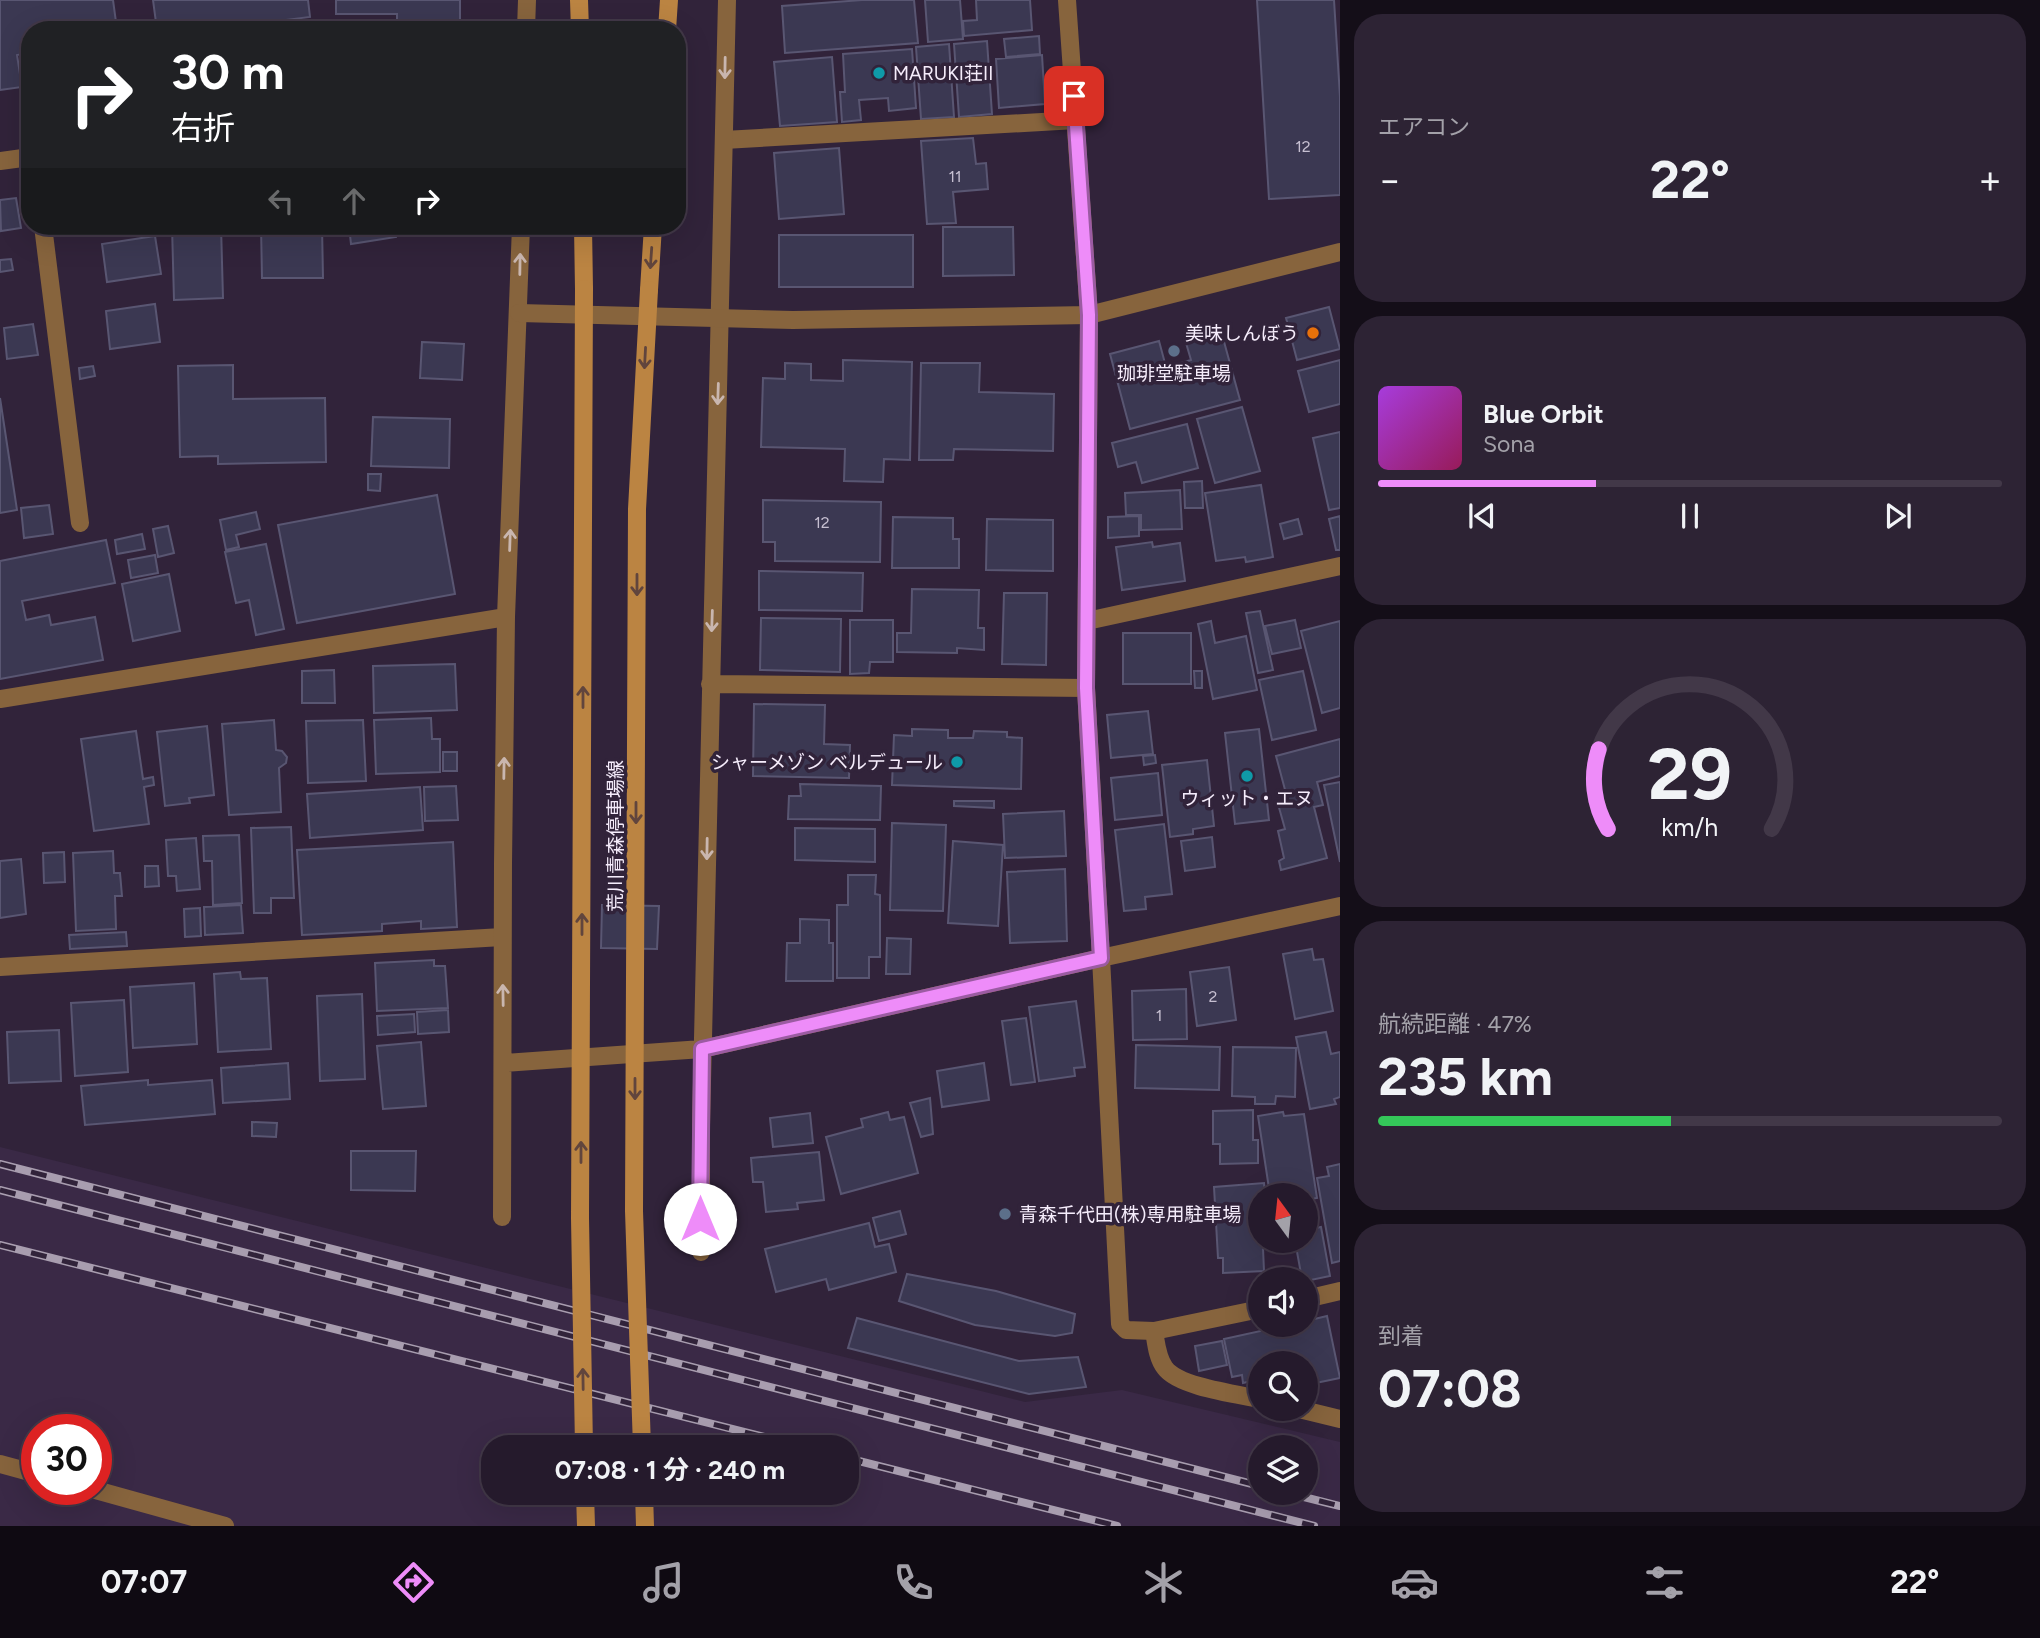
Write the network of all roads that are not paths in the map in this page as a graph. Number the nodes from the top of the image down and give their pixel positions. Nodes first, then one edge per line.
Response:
1 (527, 0) edge
2 (579, 0) edge
3 (669, 0) edge
4 (727, 0) edge
5 (1067, 0) edge
6 (526, 21) edge
7 (580, 21) edge
8 (668, 21) edge
9 (1076, 120) junction
10 (724, 140) junction
11 (21, 158) edge
12 (0, 161) edge
13 (44, 235) edge
14 (521, 235) edge
15 (583, 235) edge
16 (652, 235) edge
17 (1340, 252) edge
18 (519, 313) junction
19 (1089, 315) junction
20 (720, 319) junction
21 (80, 523) dead end
22 (1340, 566) edge
23 (506, 617) junction
24 (1087, 621) junction
25 (710, 684) junction
26 (1086, 688) junction
27 (0, 699) edge
28 (1340, 906) edge
29 (502, 937) junction
30 (1101, 958) junction
31 (0, 967) edge
32 (702, 1049) junction
33 (504, 1063) junction
34 (502, 1217) dead end
35 (701, 1252) dead end
36 (1340, 1291) edge
37 (1318, 1296) edge
38 (1248, 1311) edge
39 (1154, 1331) junction
40 (1248, 1396) edge
41 (1318, 1414) edge
42 (1340, 1419) edge
43 (584, 1435) edge
44 (642, 1435) edge
45 (0, 1464) edge
46 (21, 1470) edge
47 (112, 1495) edge
48 (585, 1505) edge
49 (644, 1505) edge
50 (226, 1526) edge
51 (586, 1526) edge
52 (645, 1526) edge

1 - 6 street
2 - 7 main road
3 - 8 main road
4 -> 10 street
5 - 9 street
9 - 10 street
9 - 19 street
10 - 20 street
11 - 12 street
13 - 21 street
18 -> 14 street
43 -> 15 main road, 荒川青森停車場線, bridge
16 -> 44 main road, 荒川青森停車場線, bridge
17 - 19 street
18 - 20 street
23 -> 18 street
19 - 20 street
19 - 24 street
20 -> 25 street
22 - 24 street
23 - 27 street
29 -> 23 street
24 - 26 street
25 - 26 street
25 -> 32 street
26 - 30 street
28 - 30 street
29 - 31 street
33 -> 29 street
30 - 32 street
30 - 39 street
32 - 33 street
32 - 35 street
33 - 34 street
36 - 37 street
38 - 39 street
39 - 40 street
41 - 42 street
45 - 46 street
47 - 50 street
48 - 51 main road
49 - 52 main road

